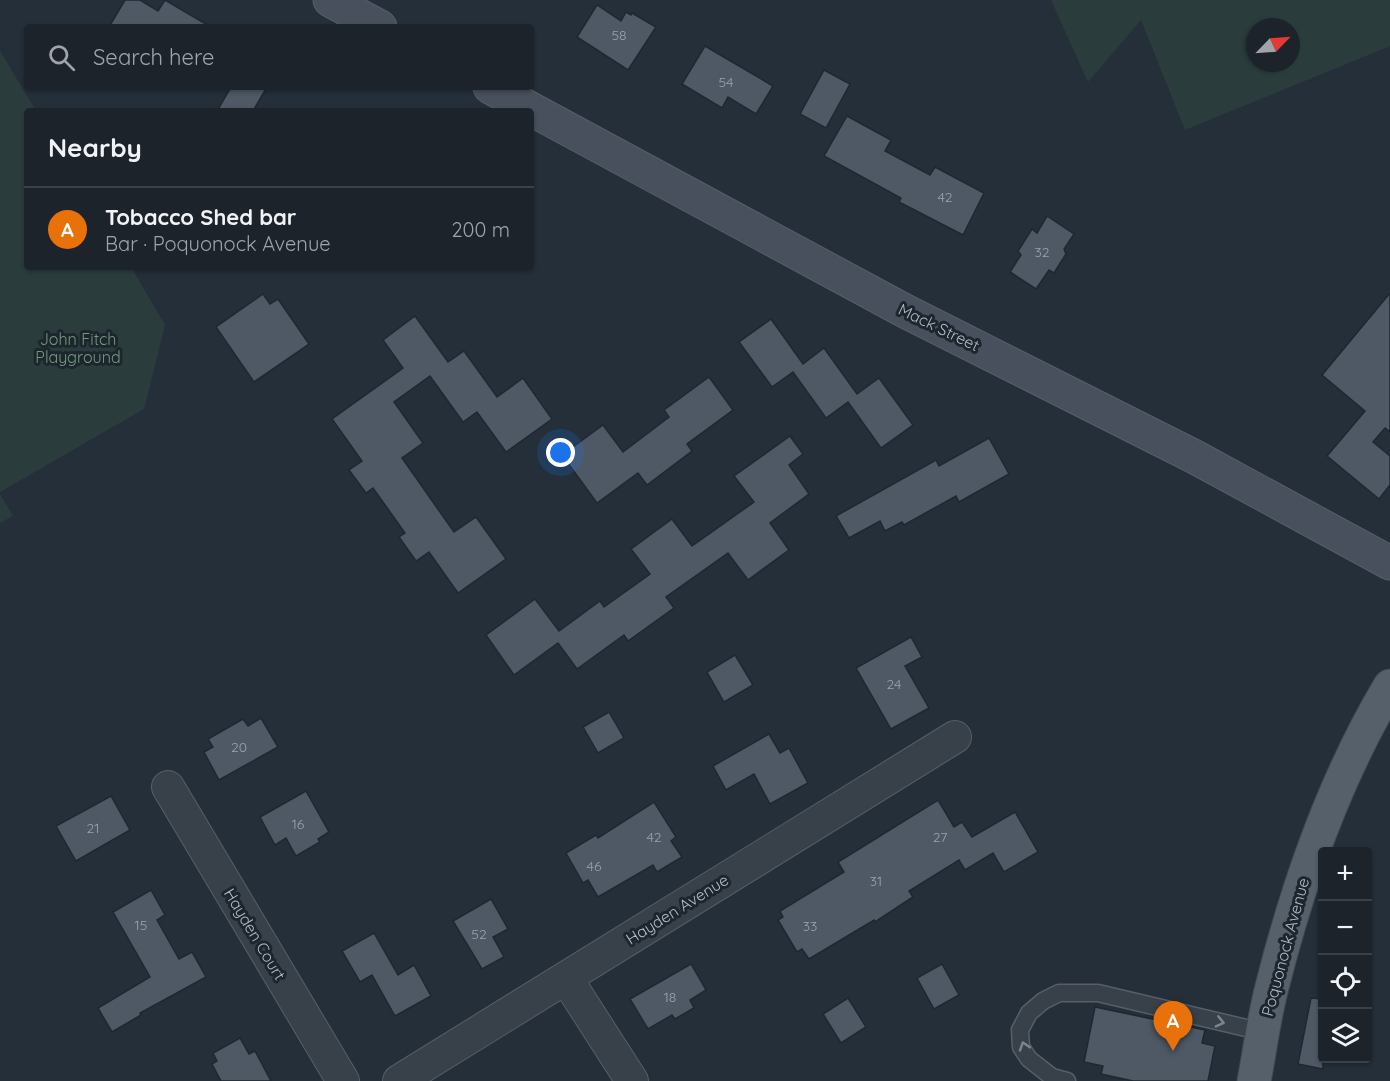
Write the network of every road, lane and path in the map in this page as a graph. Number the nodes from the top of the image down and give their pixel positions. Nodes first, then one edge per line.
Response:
1 (330, 0) edge
2 (374, 24) edge
3 (496, 90) edge
4 (529, 108) edge
5 (534, 111) edge
6 (1390, 563) edge
7 (1390, 686) edge
8 (955, 737) dead end
9 (168, 787) dead end
10 (566, 978) junction
11 (1263, 1032) junction
12 (343, 1081) edge
13 (399, 1081) edge
14 (632, 1081) edge
15 (1067, 1081) edge
16 (1254, 1081) edge

1 - 2 street
3 - 4 street, Mack Street
5 - 6 street, Mack Street
7 - 11 main road, Poquonock Avenue
8 - 10 street, Hayden Avenue
9 - 12 street, Hayden Court
10 - 13 street, Hayden Avenue
10 - 14 street
15 -> 11 lane
11 - 16 main road, Poquonock Avenue

